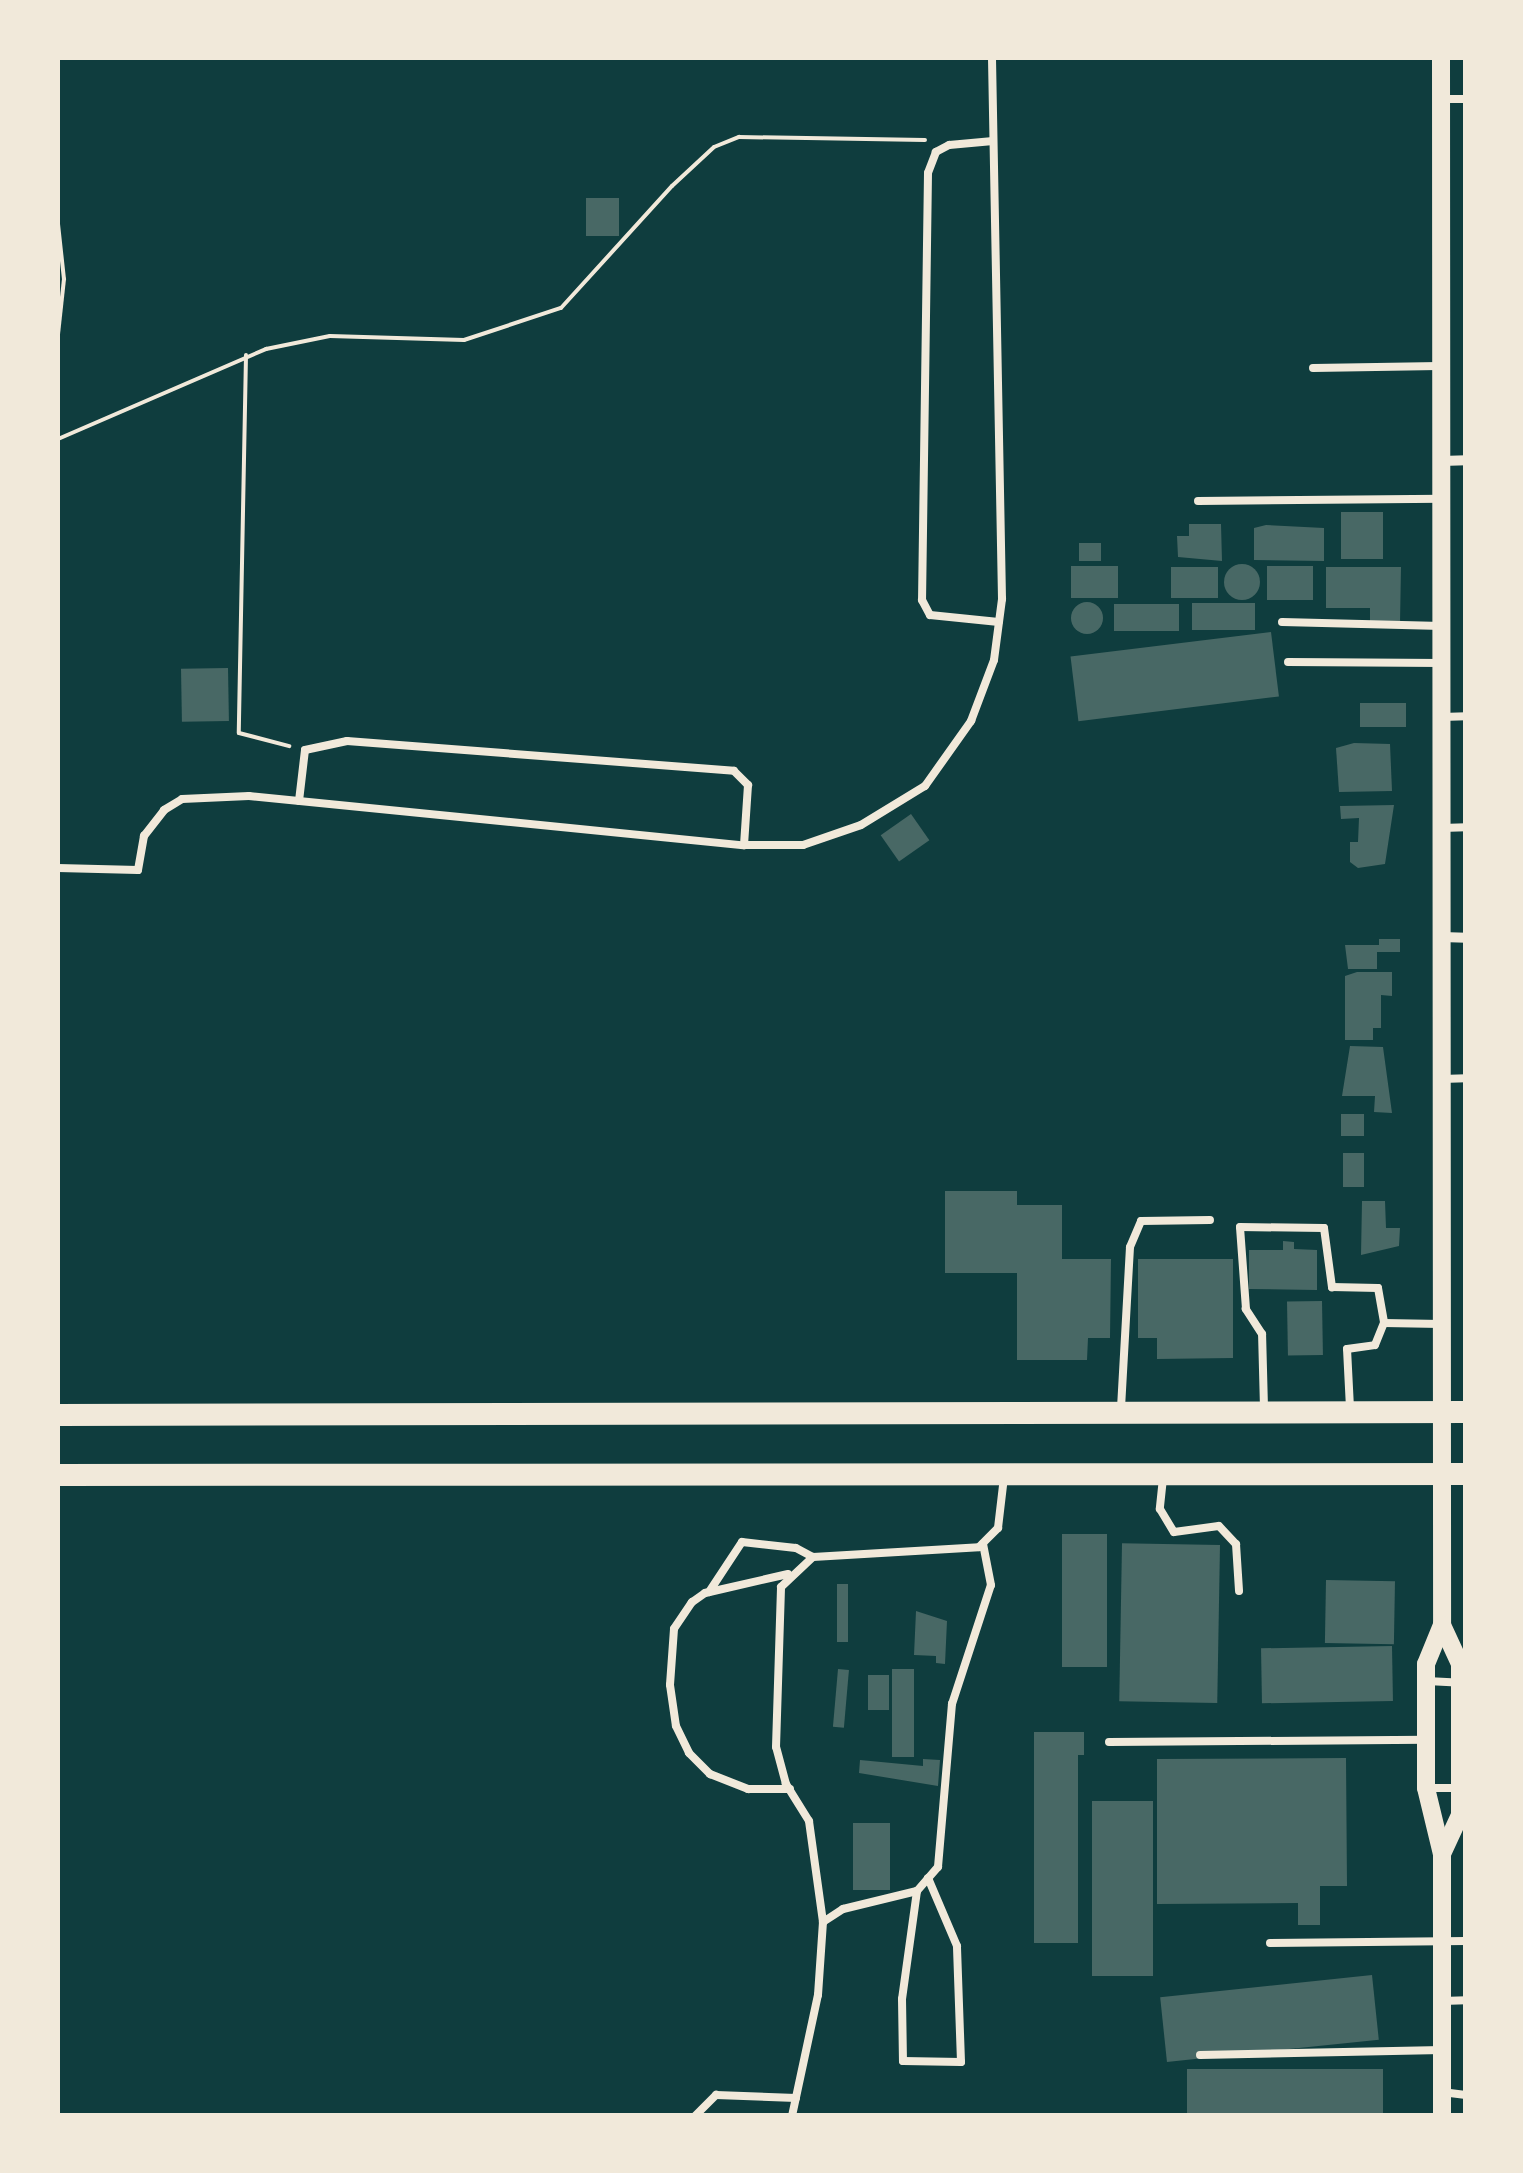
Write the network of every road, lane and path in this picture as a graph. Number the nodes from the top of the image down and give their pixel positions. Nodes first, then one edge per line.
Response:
1 (992, 58) edge
2 (1441, 58) edge
3 (1466, 98) edge
4 (1442, 99) junction
5 (993, 141) junction
6 (949, 145) junction
7 (58, 224) edge
8 (58, 334) edge
9 (246, 356) junction
10 (1442, 366) junction
11 (1313, 368) dead end
12 (58, 439) edge
13 (1442, 460) junction
14 (1466, 460) edge
15 (1442, 499) junction
16 (1198, 502) dead end
17 (999, 622) junction
18 (1282, 622) dead end
19 (1442, 626) junction
20 (1288, 662) dead end
21 (1442, 663) junction
22 (1442, 716) junction
23 (1466, 716) edge
24 (305, 750) junction
25 (299, 801) junction
26 (1442, 828) junction
27 (1466, 828) edge
28 (744, 846) junction
29 (58, 868) edge
30 (1442, 937) junction
31 (1466, 938) edge
32 (1466, 1078) edge
33 (1442, 1079) junction
34 (1210, 1220) dead end
35 (1384, 1323) junction
36 (1443, 1324) junction
37 (1121, 1412) junction
38 (1264, 1412) junction
39 (1350, 1412) junction
40 (1454, 1412) edge
41 (58, 1414) edge
42 (1004, 1473) junction
43 (1163, 1473) junction
44 (1454, 1474) edge
45 (58, 1475) edge
46 (983, 1544) junction
47 (813, 1557) junction
48 (788, 1574) junction
49 (1239, 1591) dead end
50 (708, 1593) junction
51 (1442, 1625) junction
52 (1427, 1681) junction
53 (1463, 1682) edge
54 (1426, 1740) junction
55 (1110, 1742) dead end
56 (1426, 1788) junction
57 (1463, 1788) edge
58 (790, 1789) junction
59 (1442, 1854) junction
60 (928, 1878) junction
61 (917, 1892) junction
62 (823, 1922) junction
63 (1442, 1940) junction
64 (1466, 1941) edge
65 (1270, 1943) dead end
66 (1466, 2000) edge
67 (1442, 2001) junction
68 (1442, 2050) junction
69 (1200, 2055) dead end
70 (1442, 2092) junction
71 (1466, 2095) edge
72 (796, 2098) junction
73 (696, 2116) edge
74 (792, 2116) edge
75 (1442, 2116) edge

1 - 5 lane
2 - 4 street
3 - 4 lane
4 - 10 street
5 - 6 lane
5 - 17 lane
6 - 9 path
6 - 17 lane
7 - 8 path
9 - 12 path
9 - 24 path
10 - 11 lane
10 - 13 street
13 - 14 street
13 - 15 street
15 - 16 lane
15 - 19 street
17 - 28 lane
18 - 19 lane
19 - 21 street
20 - 21 lane
21 - 22 street
22 - 23 lane
22 - 26 street
24 - 25 lane
24 - 28 lane
25 - 28 lane
25 - 29 lane
26 - 27 lane
26 - 30 street
30 - 31 street
30 - 33 street
32 - 33 lane
33 - 36 street
34 - 37 lane
35 - 36 lane
35 - 38 lane
35 - 39 lane
36 - 40 street
37 - 38 main road
37 - 41 main road
38 - 39 main road
39 - 40 main road
40 - 44 street
42 - 43 main road
42 - 45 main road
42 - 46 lane
43 - 44 main road
43 - 49 lane
44 - 51 street
46 - 47 lane
46 - 60 lane
47 - 48 lane
47 - 50 lane
48 - 50 lane
48 - 58 lane
50 - 58 lane
51 - 52 street
51 - 53 street
52 - 53 lane
52 - 54 street
53 - 57 street
54 - 55 lane
54 - 56 street
56 - 57 lane
56 - 59 street
57 - 59 street
58 - 62 lane
59 - 63 street
60 - 61 lane
60 - 61 lane
61 - 62 lane
62 - 72 lane
63 - 64 lane
63 - 65 lane
63 - 67 street
66 - 67 lane
67 - 68 street
68 - 69 lane
68 - 70 street
70 - 71 lane
70 - 75 street
72 - 73 lane
72 - 74 lane

